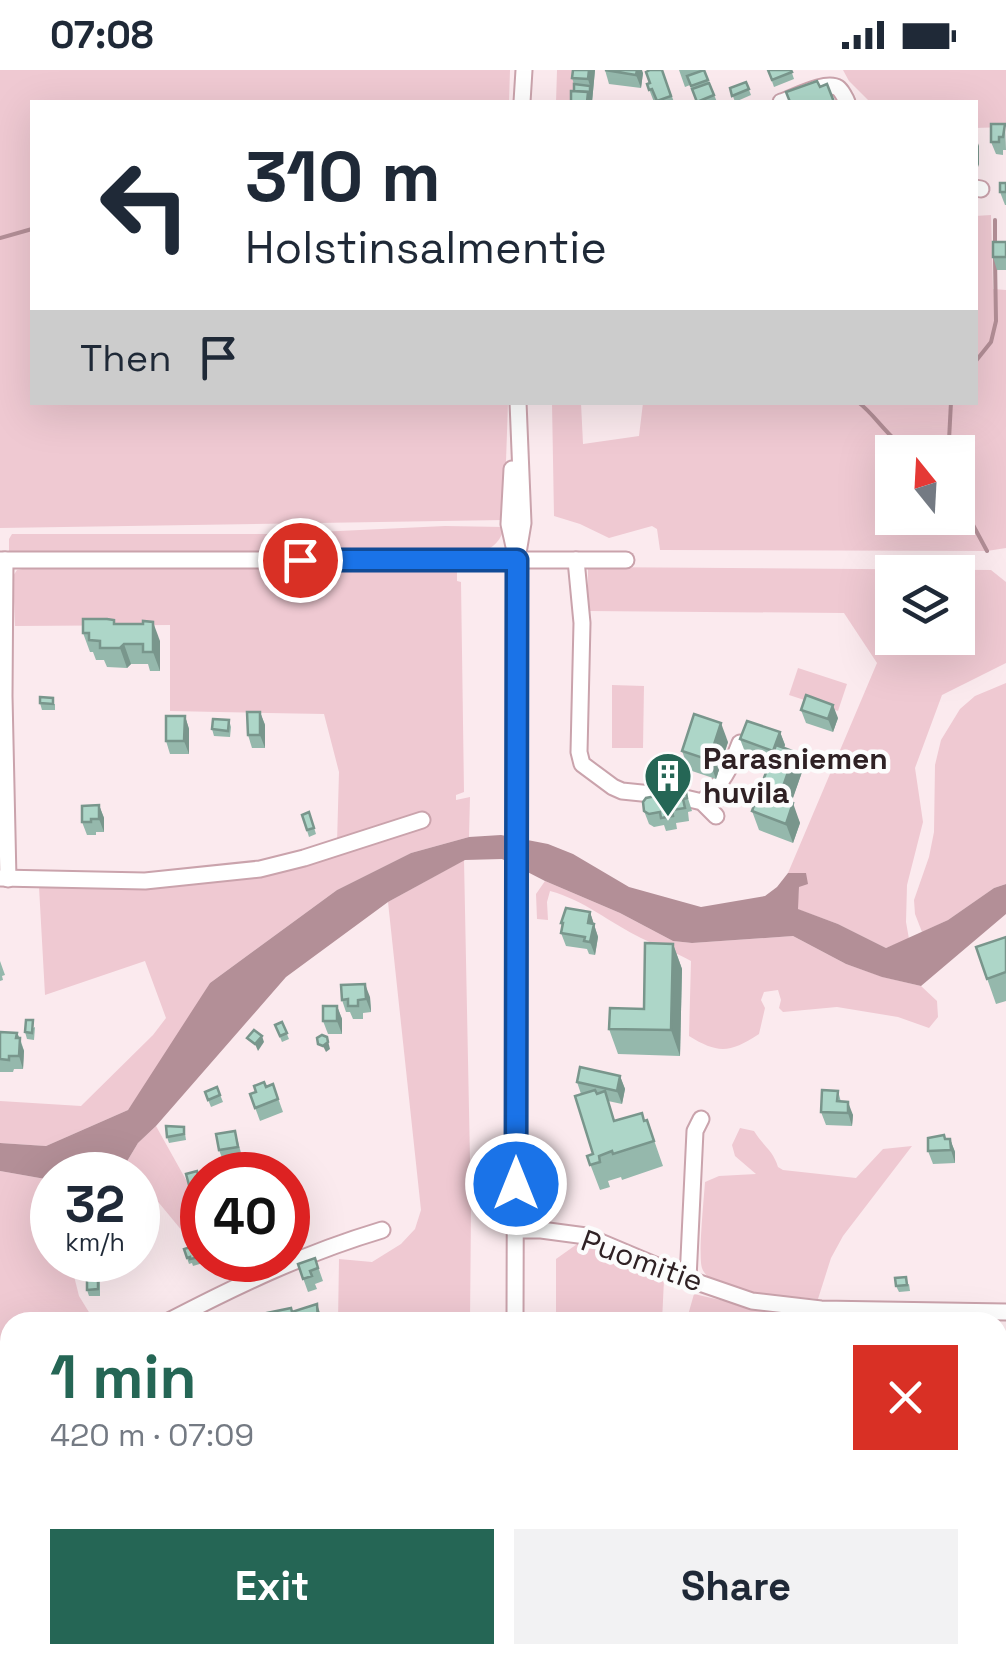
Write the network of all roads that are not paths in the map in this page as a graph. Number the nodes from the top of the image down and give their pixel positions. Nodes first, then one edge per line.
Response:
1 (524, 70) edge
2 (522, 100) edge
3 (786, 100) edge
4 (846, 100) edge
5 (517, 405) edge
6 (2, 560) edge
7 (517, 560) junction
8 (576, 560) junction
9 (626, 560) dead end
10 (740, 743) edge
11 (702, 802) junction
12 (716, 816) dead end
13 (422, 820) dead end
14 (4, 879) edge
15 (700, 1119) dead end
16 (382, 1230) dead end
17 (516, 1230) junction
18 (688, 1279) junction
19 (187, 1312) edge
20 (514, 1312) edge
21 (999, 1312) edge

1 - 2 street
3 - 4 street
5 - 7 street
6 - 7 street
6 - 14 street
7 - 8 street
7 - 17 street
8 - 9 street
8 - 11 street
10 - 11 street
11 - 12 street
13 - 14 street
15 - 18 street
16 - 19 street
17 - 18 street, Puomitie
17 - 20 street
18 - 21 street, Puomitie

